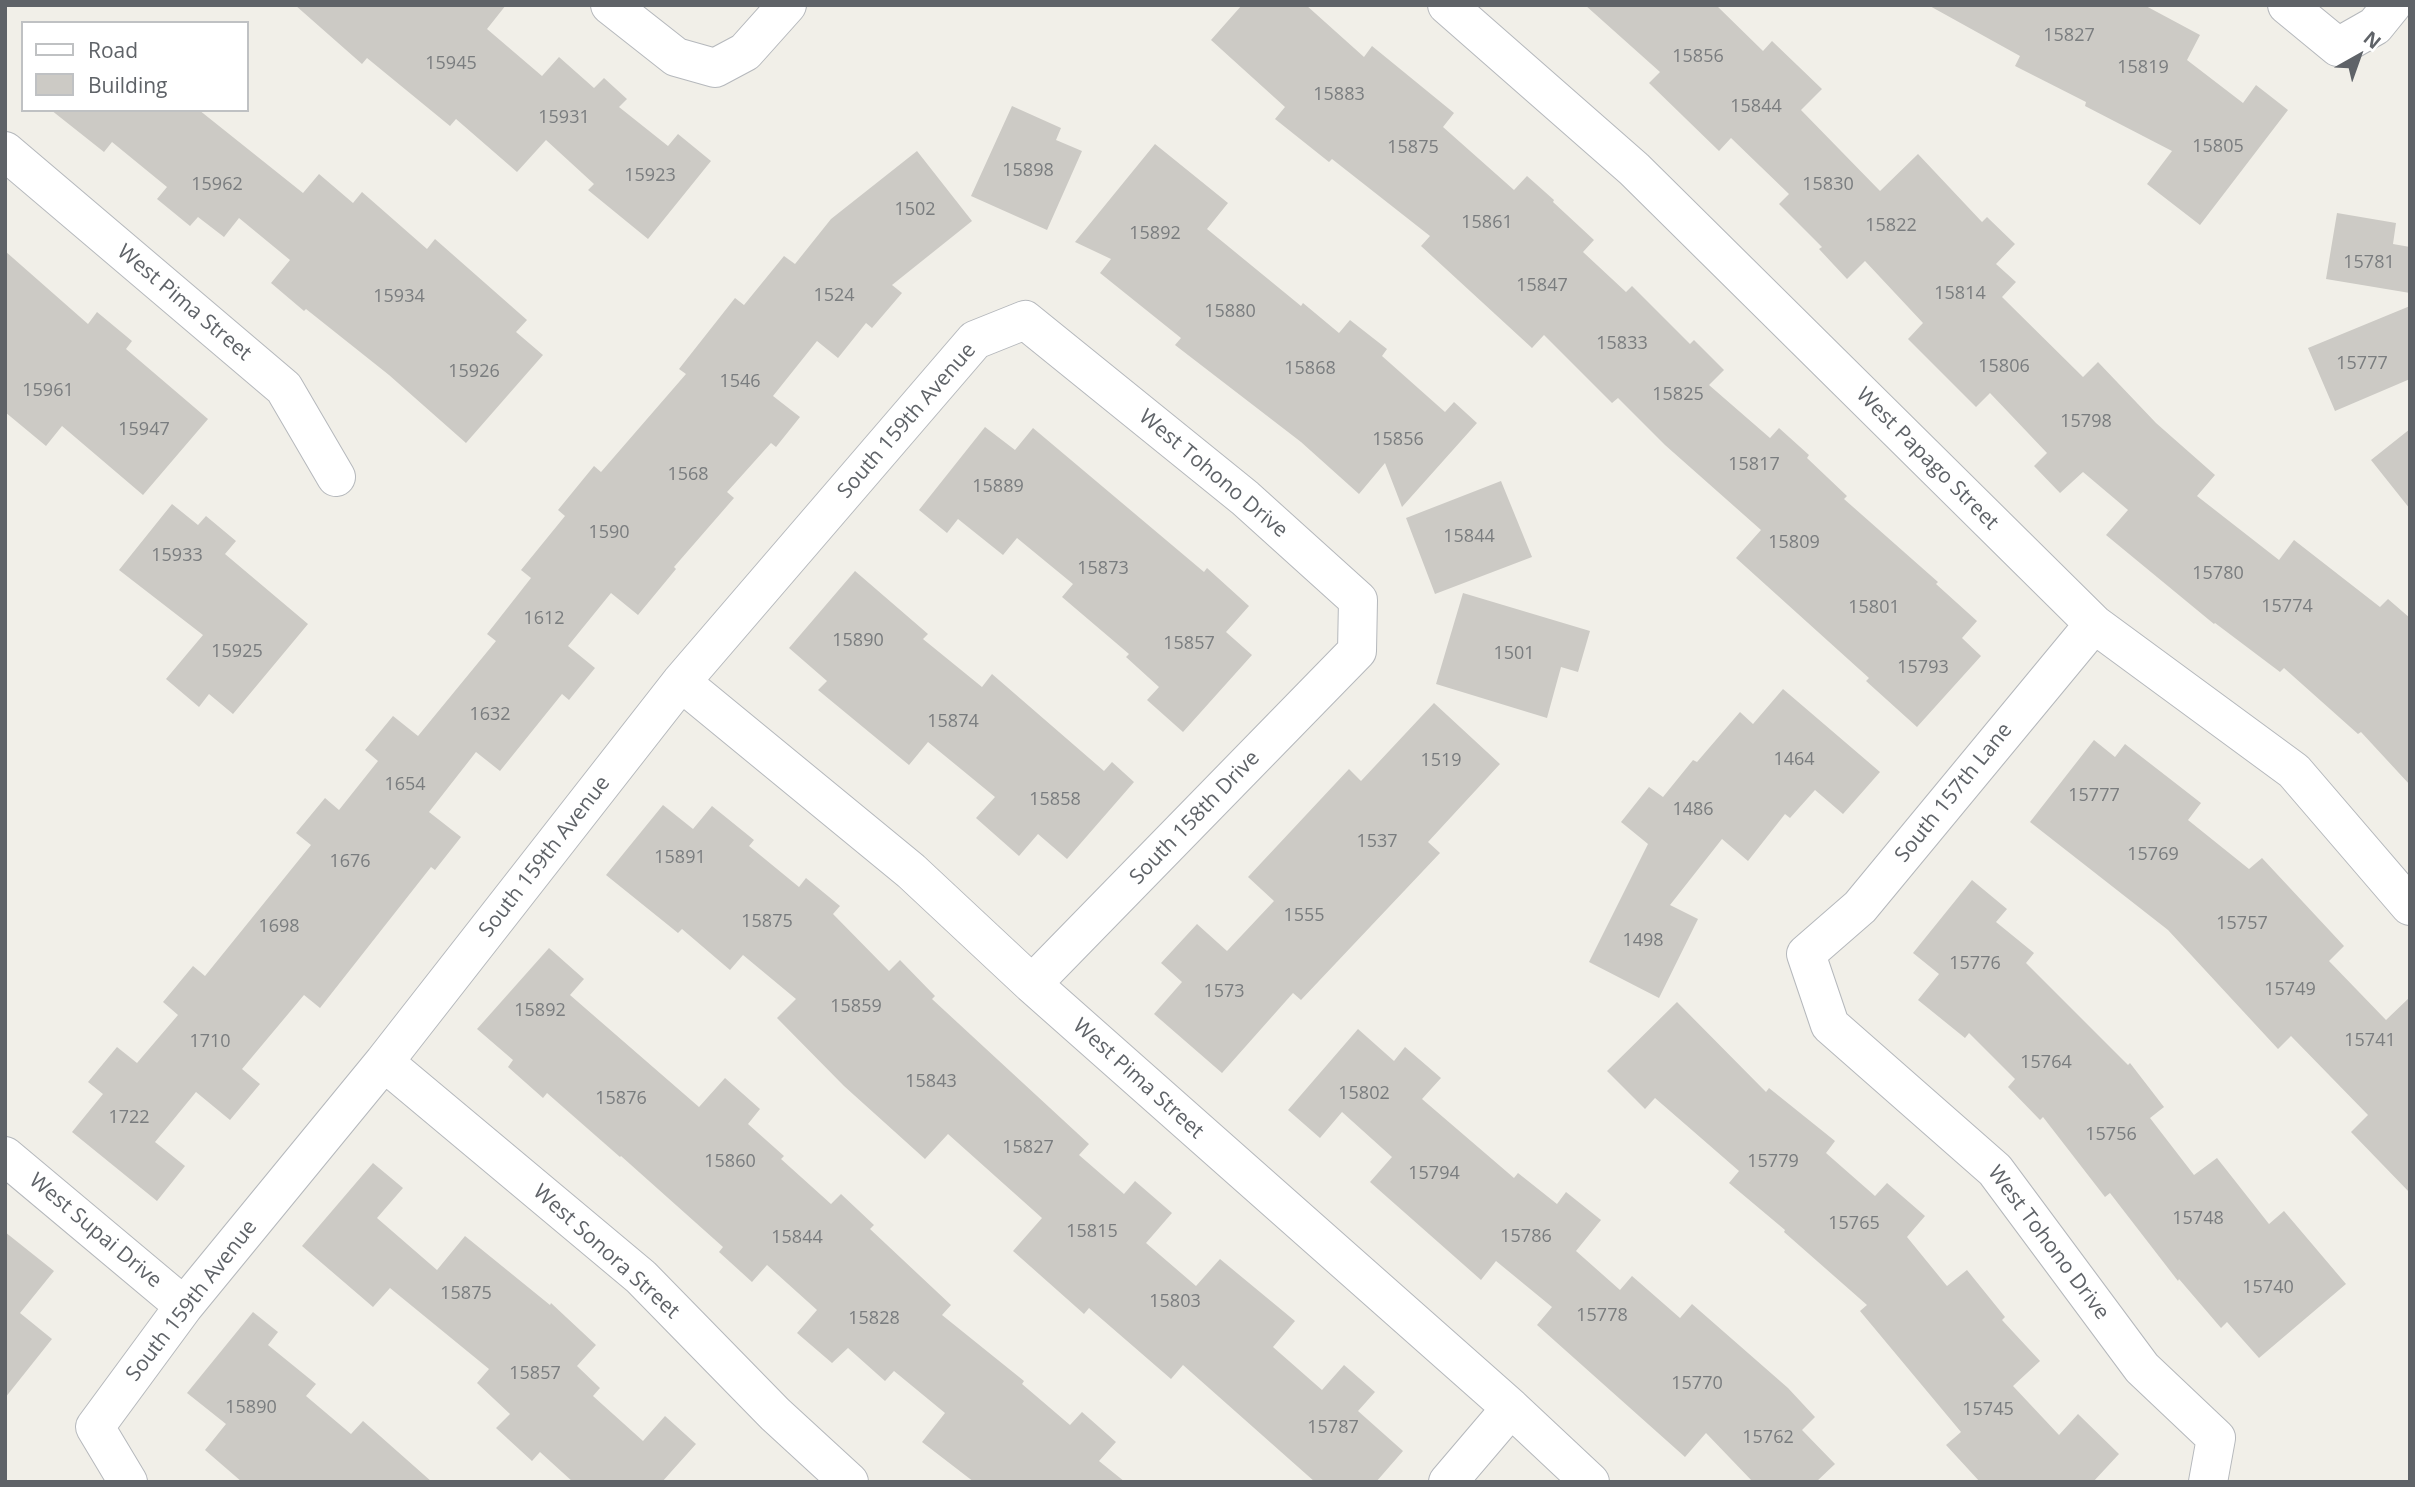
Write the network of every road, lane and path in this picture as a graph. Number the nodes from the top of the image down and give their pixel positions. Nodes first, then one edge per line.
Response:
1 (610, 5) edge
2 (787, 5) edge
3 (1447, 5) edge
4 (2287, 5) edge
5 (2392, 5) edge
6 (5, 151) edge
7 (1025, 320) joint
8 (336, 477) dead end
9 (2094, 624) junction
10 (1357, 651) joint
11 (681, 682) junction
12 (2410, 906) edge
13 (1806, 954) joint
14 (1032, 984) junction
15 (384, 1062) junction
16 (5, 1156) edge
17 (184, 1306) junction
18 (1511, 1408) junction
19 (128, 1482) edge
20 (849, 1482) edge
21 (1448, 1482) edge
22 (1590, 1482) edge
23 (2208, 1482) edge

1 - 2 street
3 - 9 street, West Papago Street
4 - 5 street
6 - 8 street, West Pima Street
7 - 10 street, West Tohono Drive
7 - 11 street, South 159th Avenue
9 - 12 street, West Papago Street
9 - 13 street, South 157th Lane
10 - 14 street, South 158th Drive
11 - 14 street, West Pima Street
11 - 15 street, South 159th Avenue
13 - 23 street, West Tohono Drive
14 - 18 street, West Pima Street
15 - 17 street, South 159th Avenue
15 - 20 street, West Sonora Street
16 - 17 street, West Supai Drive
17 - 19 street, South 159th Avenue
18 - 21 street
18 - 22 street, West Pima Street

